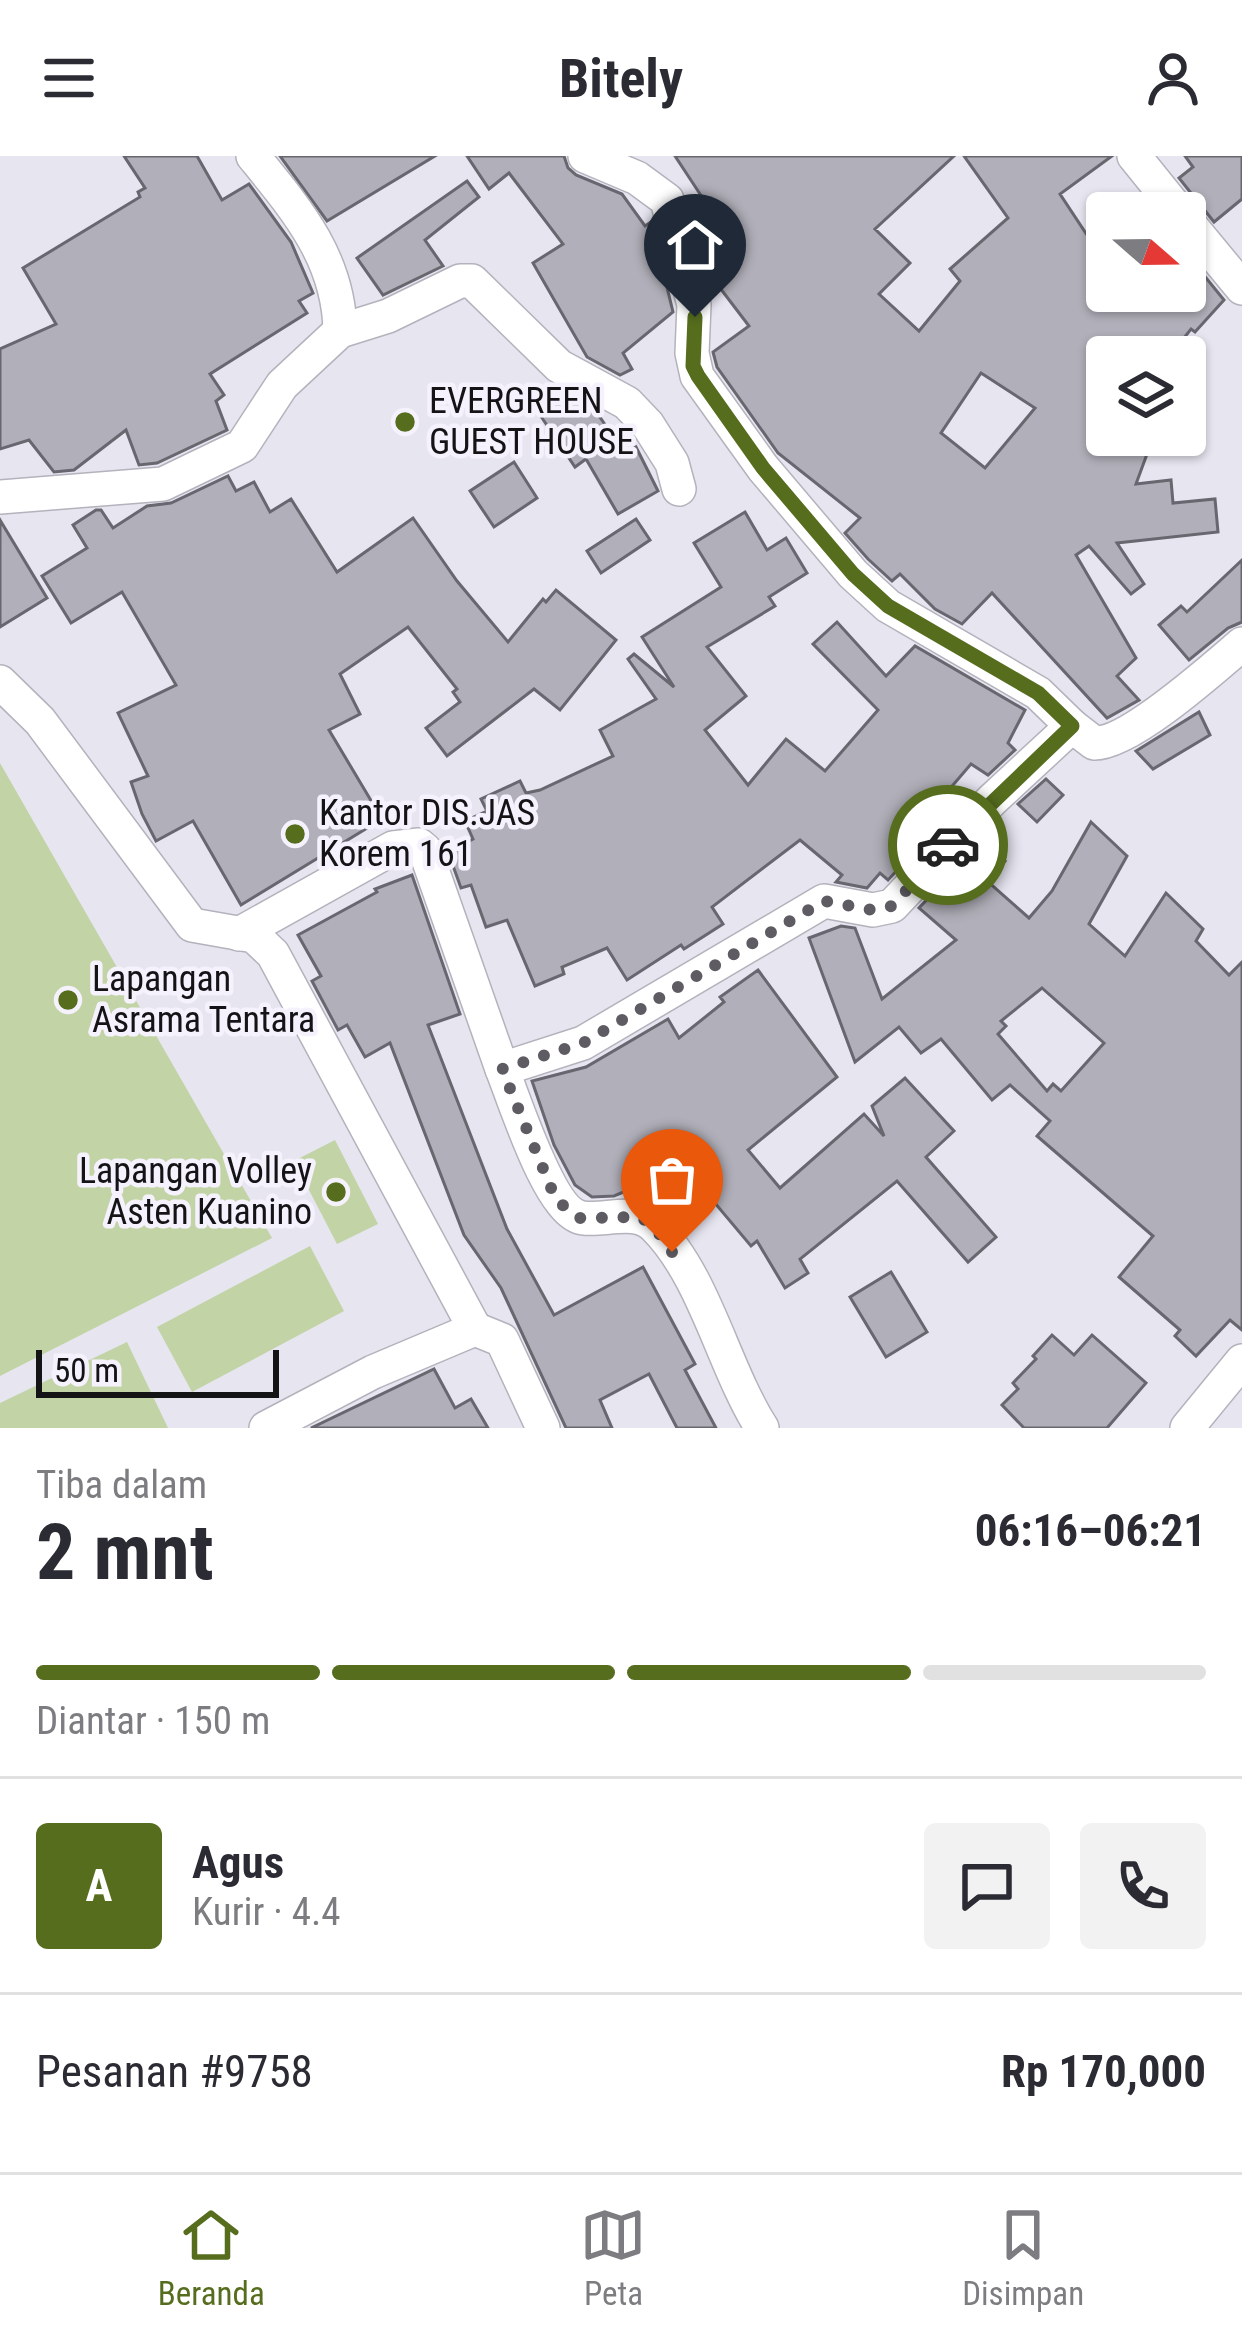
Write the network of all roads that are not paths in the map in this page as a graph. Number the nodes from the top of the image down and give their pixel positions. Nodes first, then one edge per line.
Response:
1 (253, 156) edge
2 (585, 156) edge
3 (1134, 156) edge
4 (1163, 192) edge
5 (1206, 244) edge
6 (1242, 288) edge
7 (340, 331) junction
8 (679, 489) dead end
9 (0, 497) edge
10 (1242, 644) edge
11 (0, 682) edge
12 (1072, 726) junction
13 (239, 934) junction
14 (502, 1069) junction
15 (475, 1329) junction
16 (1242, 1361) edge
17 (266, 1428) edge
18 (543, 1428) edge
19 (762, 1428) edge
20 (1187, 1428) edge

1 - 7 street
2 - 12 street
3 - 4 street
5 - 6 street
7 - 8 street
7 - 9 street
10 - 12 street
11 - 13 street
12 - 14 street
13 - 14 street
13 - 15 street
14 - 19 street
15 - 17 street
15 - 18 street
16 - 20 street

